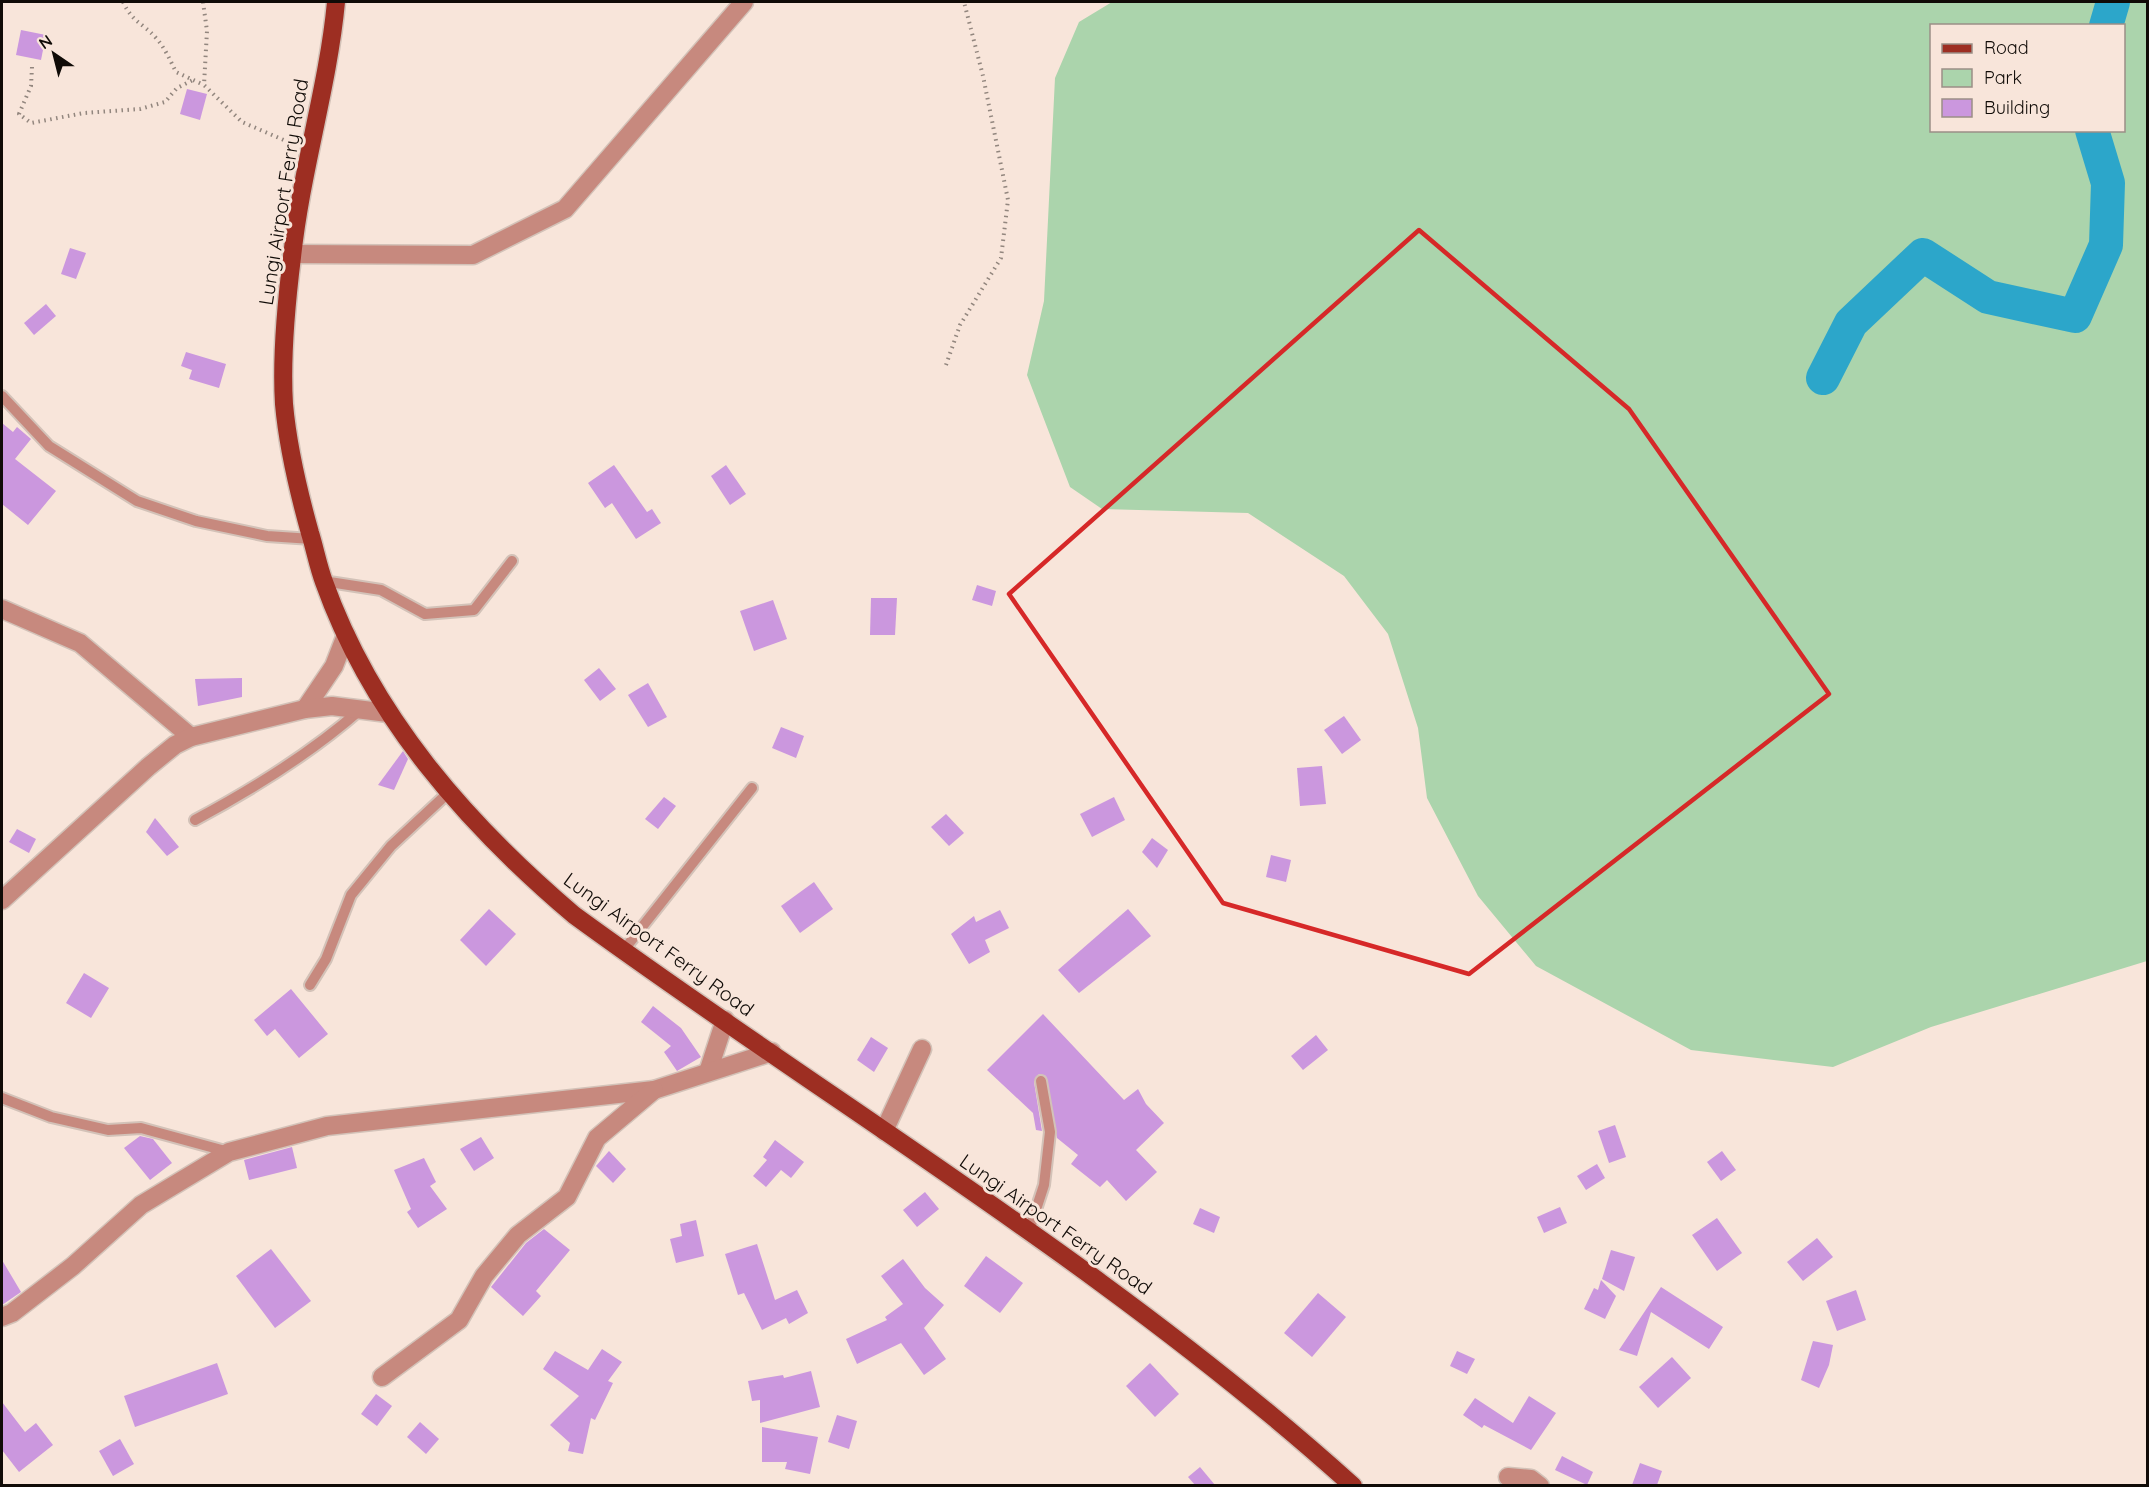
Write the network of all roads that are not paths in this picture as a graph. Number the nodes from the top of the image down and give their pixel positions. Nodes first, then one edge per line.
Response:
1 (336, 2) edge
2 (744, 2) edge
3 (292, 254) junction
4 (2, 396) edge
5 (312, 539) junction
6 (513, 561) dead end
7 (323, 581) junction
8 (2, 609) edge
9 (346, 635) junction
10 (305, 709) junction
11 (360, 710) junction
12 (388, 713) junction
13 (191, 737) junction
14 (752, 788) dead end
15 (448, 793) junction
16 (195, 820) dead end
17 (2, 900) edge
18 (623, 951) junction
19 (310, 985) dead end
20 (725, 1020) junction
21 (922, 1049) dead end
22 (772, 1052) junction
23 (708, 1072) junction
24 (1041, 1081) dead end
25 (654, 1089) junction
26 (2, 1098) edge
27 (884, 1131) junction
28 (229, 1152) junction
29 (1029, 1231) junction
30 (2, 1317) edge
31 (382, 1377) dead end
32 (1508, 1477) dead end
33 (1353, 1485) edge
34 (1540, 1485) edge

1 - 3 main road, Lungi Airport Ferry Road
2 - 3 street
3 - 5 main road, Lungi Airport Ferry Road
4 - 5 lane
5 - 7 main road, Lungi Airport Ferry Road
6 - 7 lane
7 - 9 main road, Lungi Airport Ferry Road
8 - 13 street
9 - 10 street
9 - 12 main road, Lungi Airport Ferry Road
10 - 11 street
10 - 13 street
11 - 12 street
11 - 16 lane
12 - 15 main road, Lungi Airport Ferry Road
13 - 17 street
14 - 18 lane
15 - 18 main road, Lungi Airport Ferry Road
15 - 19 lane
18 - 20 main road, Lungi Airport Ferry Road
20 - 22 main road, Lungi Airport Ferry Road
20 - 23 street
21 - 27 street
22 - 23 street
22 - 27 main road, Lungi Airport Ferry Road
23 - 25 street
24 - 29 lane
25 - 28 street
25 - 31 street
26 - 28 lane
27 - 29 main road, Lungi Airport Ferry Road
28 - 30 street
29 - 33 main road, Lungi Airport Ferry Road
32 - 34 street

